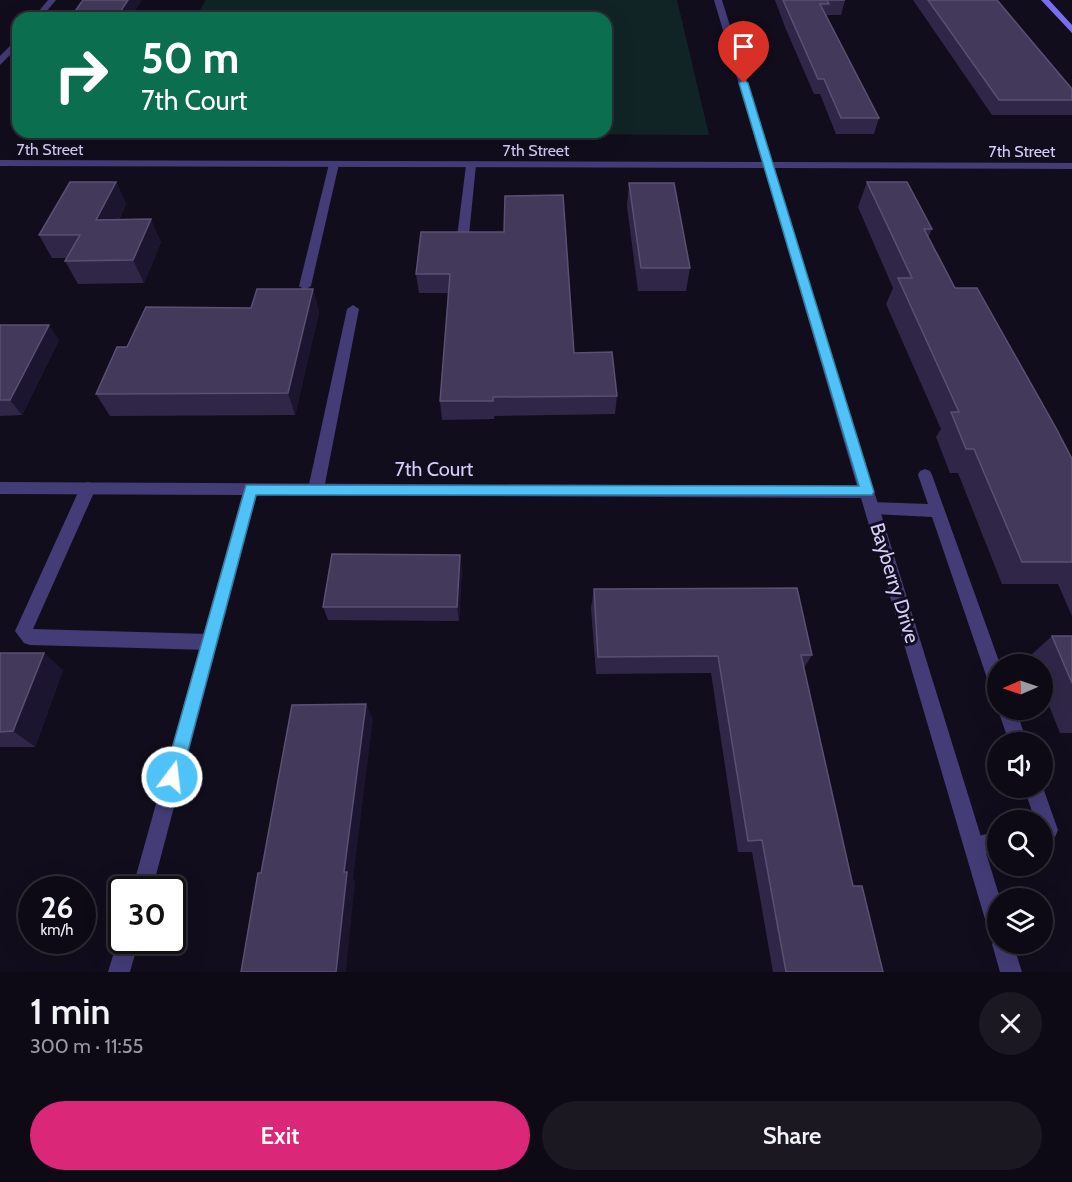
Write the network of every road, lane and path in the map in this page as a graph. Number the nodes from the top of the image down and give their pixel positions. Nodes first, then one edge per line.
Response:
1 (52, 0) edge
2 (718, 0) edge
3 (1046, 0) edge
4 (42, 12) edge
5 (1072, 30) edge
6 (12, 48) edge
7 (0, 62) edge
8 (0, 163) edge
9 (334, 164) junction
10 (471, 165) junction
11 (769, 165) junction
12 (1072, 166) edge
13 (462, 245) edge
14 (305, 286) edge
15 (353, 309) dead end
16 (925, 475) dead end
17 (0, 488) edge
18 (88, 488) junction
19 (251, 489) junction
20 (316, 489) junction
21 (867, 492) junction
22 (872, 507) junction
23 (938, 511) junction
24 (209, 642) junction
25 (988, 654) edge
26 (987, 843) edge
27 (974, 846) junction
28 (146, 876) edge
29 (987, 889) edge
30 (124, 954) edge
31 (1006, 954) edge
32 (119, 972) edge
33 (1011, 972) edge

1 - 4 street
2 - 11 street, Bayberry Drive
3 - 5 street
6 - 7 street
8 - 9 street, 7th Street
9 - 10 street, 7th Street
9 - 14 street
10 - 11 street, 7th Street
10 - 13 street
11 - 12 street, 7th Street
11 - 21 street, Bayberry Drive
15 - 20 street
16 - 23 street
17 - 18 street, 7th Court
18 - 19 street, 7th Court
18 - 24 street
19 - 20 street, 7th Court
19 - 24 street
20 - 21 street, 7th Court
21 - 22 street, Bayberry Drive
22 - 23 street
22 - 27 street, Bayberry Drive
23 - 25 street
24 - 28 street
26 - 27 street
27 - 29 street, Bayberry Drive
30 - 32 street
31 - 33 street

